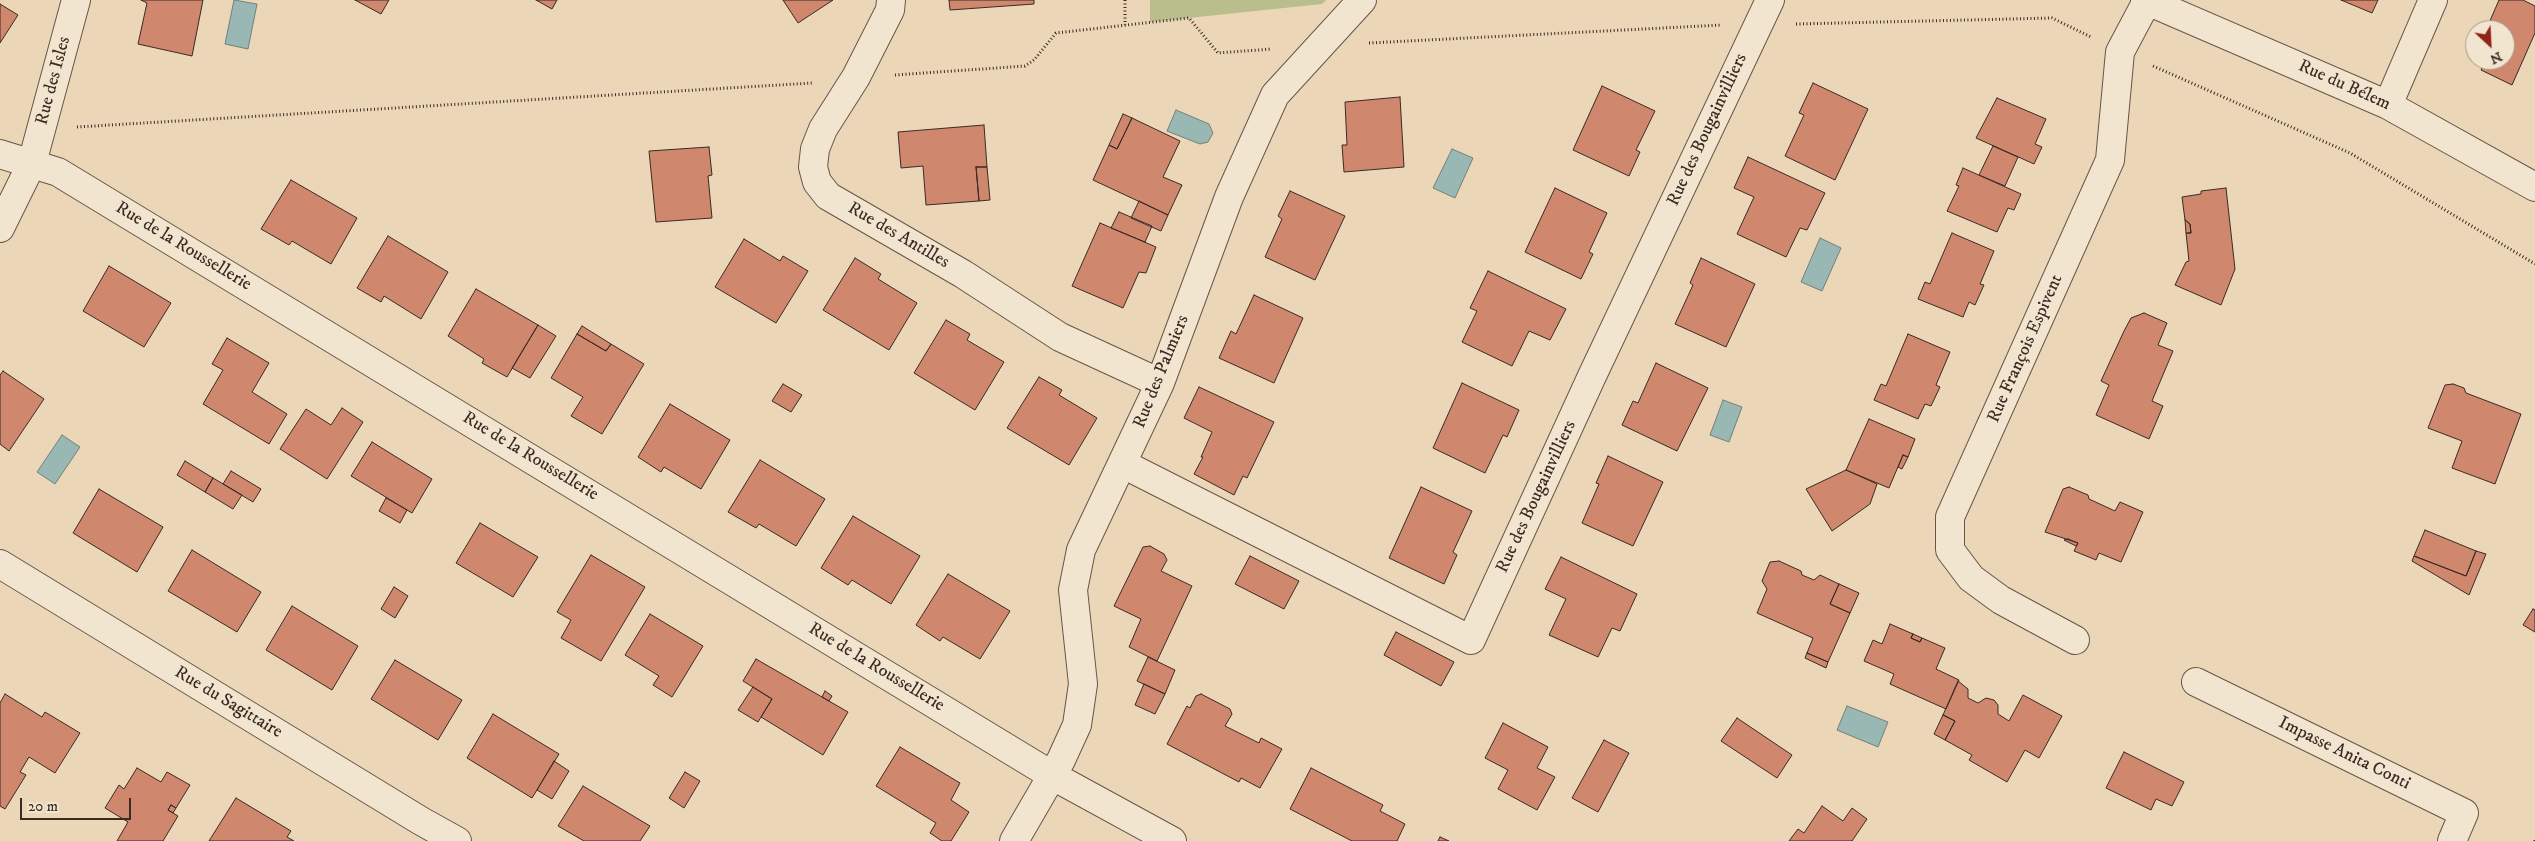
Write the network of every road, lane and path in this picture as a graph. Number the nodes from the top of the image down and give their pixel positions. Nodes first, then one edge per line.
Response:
1 (76, 0) edge
2 (891, 0) edge
3 (1125, 0) edge
4 (1362, 0) edge
5 (1770, 0) edge
6 (2146, 0) edge
7 (2433, 0) edge
8 (1125, 25) junction
9 (1758, 25) junction
10 (1320, 46) junction
11 (2120, 52) junction
12 (856, 77) junction
13 (2388, 105) junction
14 (45, 118) junction
15 (0, 154) edge
16 (32, 163) junction
17 (2535, 187) edge
18 (0, 228) edge
19 (2535, 264) edge
20 (1160, 384) junction
21 (1122, 464) junction
22 (0, 564) edge
23 (2074, 640) dead end
24 (2196, 682) dead end
25 (1052, 776) junction
26 (457, 841) edge
27 (1014, 841) edge
28 (1172, 841) edge
29 (2452, 841) edge

1 - 14 street, Rue des Isles
2 - 12 street, Rue des Antilles
3 - 8 path
4 - 10 street, Rue des Palmiers
5 - 9 street, Rue des Bougainvilliers
6 - 11 street, Rue François Espivent
6 - 13 street, Rue du Bélem
7 - 13 street
8 - 10 path
8 - 12 path
9 - 10 path
9 - 11 path
9 - 21 street, Rue des Bougainvilliers
10 - 20 street, Rue des Palmiers
11 - 19 path
11 - 23 street, Rue François Espivent
12 - 14 path
12 - 20 street, Rue des Antilles
13 - 17 street, Rue du Bélem
14 - 16 street, Rue des Isles
15 - 16 street, Rue de la Roussellerie
16 - 18 street, Rue des Isles
16 - 25 street, Rue de la Roussellerie
20 - 21 street, Rue des Palmiers
21 - 25 street, Rue des Palmiers
22 - 26 street, Rue du Sagittaire
24 - 29 street, Impasse Anita Conti
25 - 27 street
25 - 28 street, Rue de la Roussellerie

